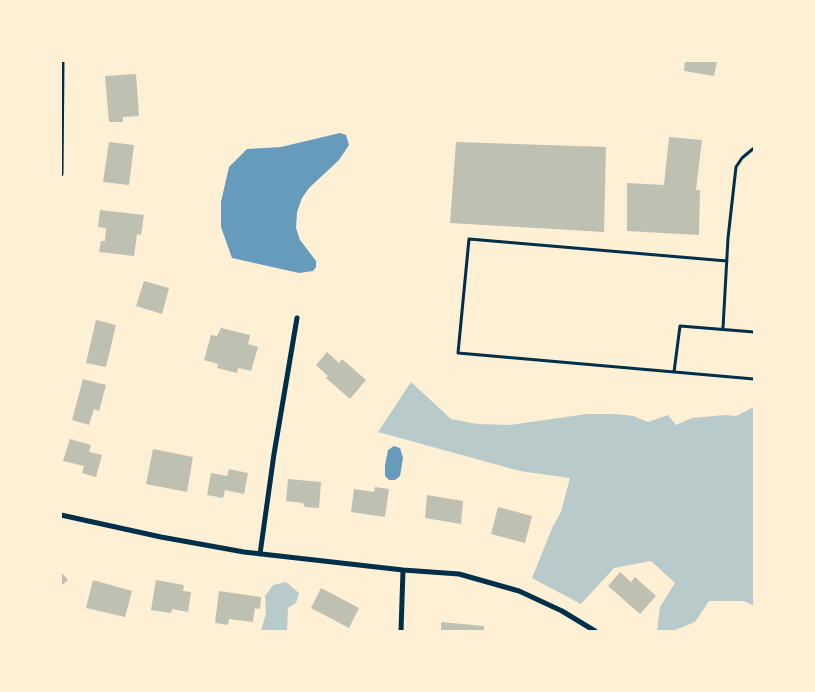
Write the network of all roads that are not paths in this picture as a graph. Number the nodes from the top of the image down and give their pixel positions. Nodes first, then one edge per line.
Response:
1 (62, 61) edge
2 (754, 148) edge
3 (61, 174) edge
4 (727, 261) junction
5 (297, 318) dead end
6 (723, 328) junction
7 (754, 332) edge
8 (674, 372) junction
9 (754, 379) edge
10 (61, 515) edge
11 (260, 554) junction
12 (403, 570) junction
13 (401, 631) edge
14 (595, 631) edge

1 - 3 street
2 - 4 lane
4 - 6 lane
4 - 8 lane
5 - 11 street
6 - 7 lane
6 - 8 lane
8 - 9 lane
10 - 11 street
11 - 12 street
12 - 13 street
12 - 14 street

